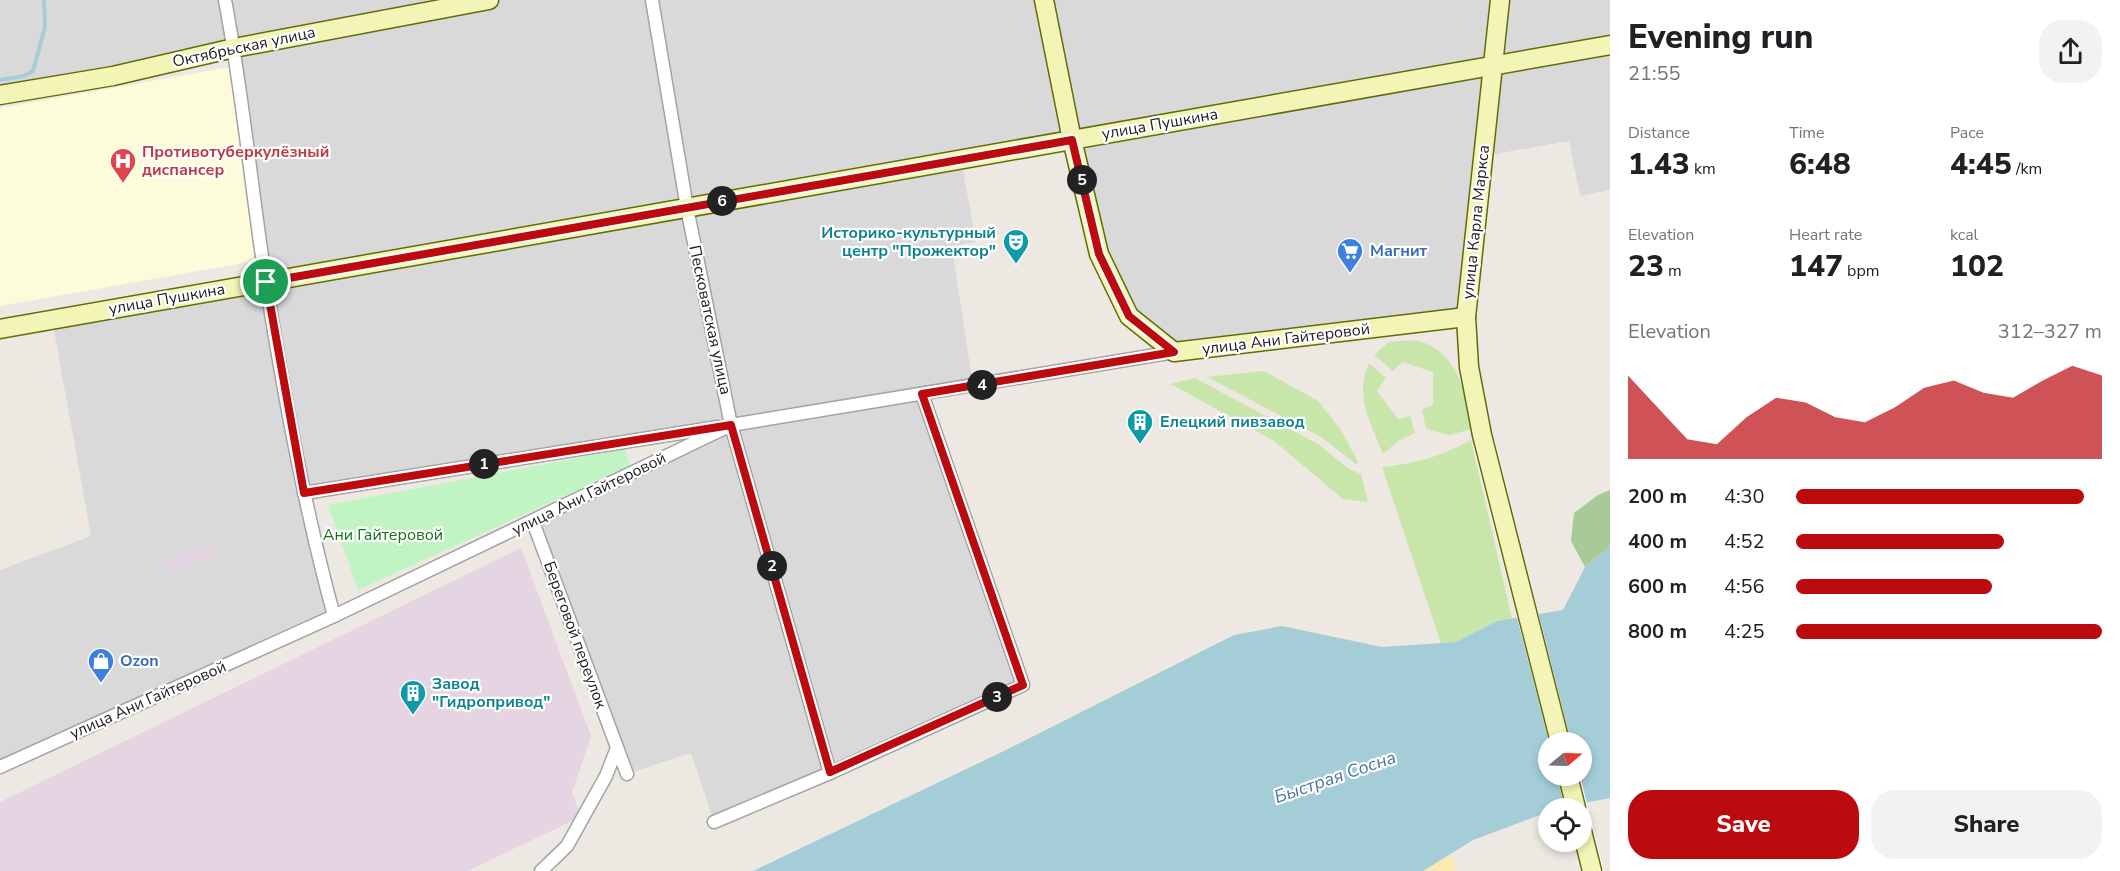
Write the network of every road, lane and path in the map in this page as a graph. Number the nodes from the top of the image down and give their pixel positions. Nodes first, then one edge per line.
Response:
1 (225, 0) edge
2 (489, 0) edge
3 (652, 0) edge
4 (1044, 0) edge
5 (1500, 0) edge
6 (1610, 45) edge
7 (234, 48) junction
8 (1494, 65) junction
9 (0, 95) edge
10 (1072, 140) junction
11 (687, 207) junction
12 (266, 282) junction
13 (1466, 317) junction
14 (0, 328) edge
15 (1174, 352) junction
16 (922, 394) junction
17 (731, 425) junction
18 (304, 493) junction
19 (533, 522) junction
20 (334, 616) junction
21 (1557, 732) edge
22 (617, 748) junction
23 (0, 767) edge
24 (830, 772) junction
25 (627, 774) dead end
26 (714, 822) dead end
27 (1587, 852) edge
28 (541, 871) edge
29 (1592, 871) edge

1 - 7 street
2 - 7 street, Октябрьская улица
3 - 11 street, Песковатская улица
4 - 10 street
5 - 8 street, улица Карла Маркса
6 - 8 street, улица Пушкина
7 - 9 street, Октябрьская улица
7 - 12 street
8 - 10 street, улица Пушкина
8 - 13 street, улица Карла Маркса
10 - 11 street, улица Пушкина
10 - 15 street
11 - 12 street, улица Пушкина
11 - 17 street, Песковатская улица
12 - 14 street, улица Пушкина
12 - 18 street
13 - 15 street, улица Ани Гайтеровой
13 - 21 street, улица Карла Маркса
15 - 16 street, улица Ани Гайтеровой
16 - 17 street, улица Ани Гайтеровой
16 - 24 street
17 - 18 street
17 - 19 street, улица Ани Гайтеровой
17 - 24 street, Песковатская улица
18 - 20 street
19 - 20 street, улица Ани Гайтеровой
19 - 22 street, Береговой переулок
20 - 23 street, улица Ани Гайтеровой
22 - 25 street, Береговой переулок
22 - 28 street
24 - 26 street
27 - 29 street

